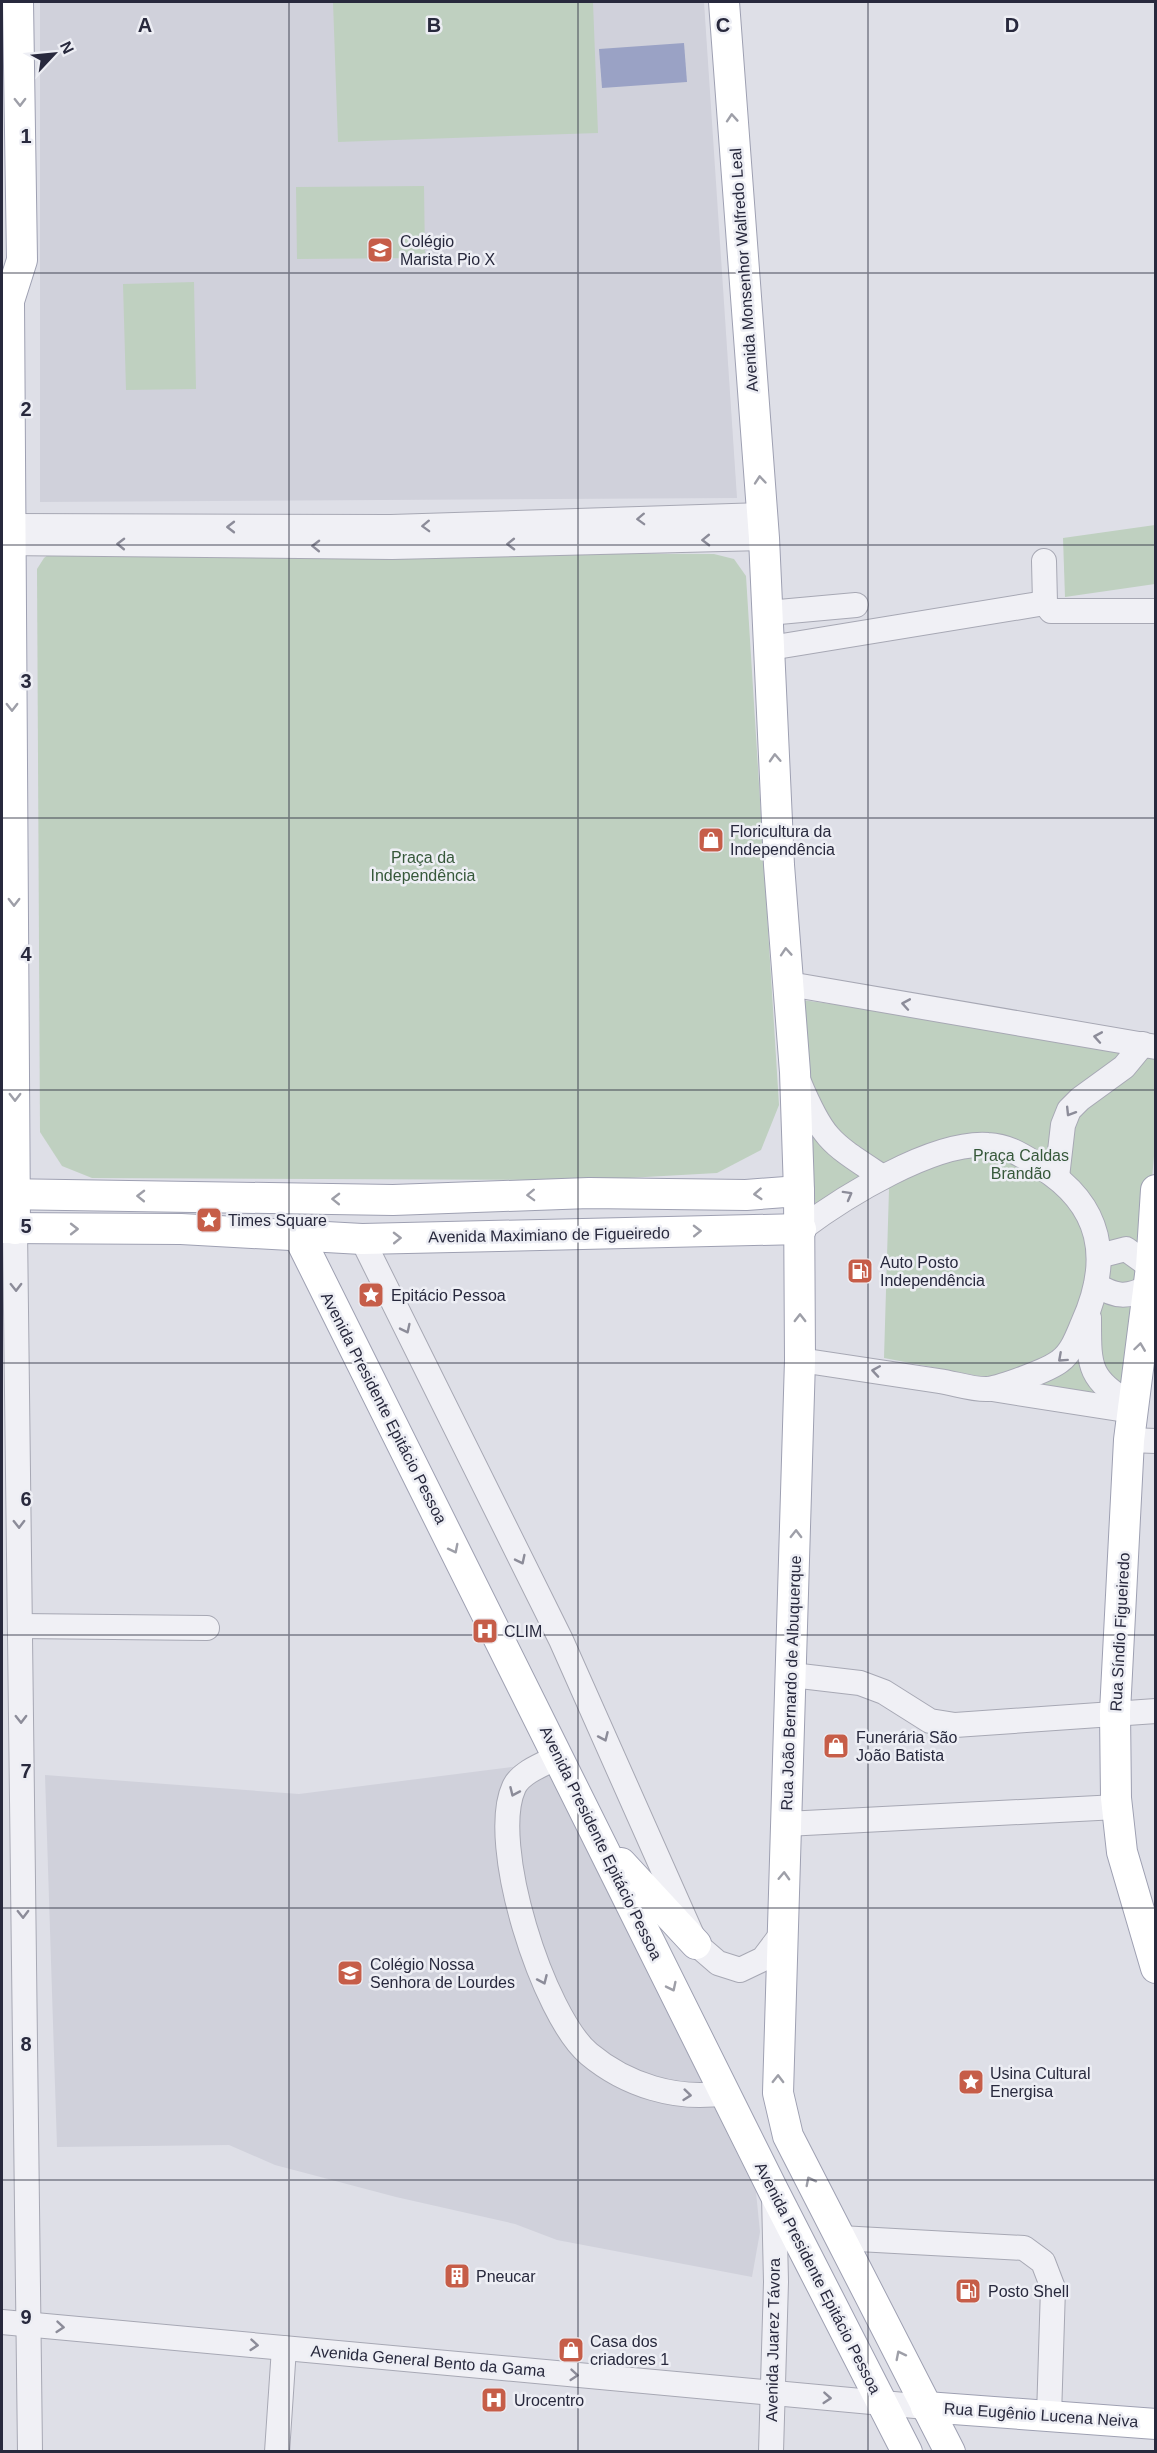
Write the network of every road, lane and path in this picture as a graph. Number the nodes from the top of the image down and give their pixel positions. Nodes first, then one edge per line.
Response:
1 (18, 2) edge
2 (724, 2) edge
3 (5, 291) edge
4 (6, 361) edge
5 (764, 527) junction
6 (7, 535) edge
7 (1044, 561) dead end
8 (1045, 603) junction
9 (856, 605) dead end
10 (1155, 611) edge
11 (768, 613) junction
12 (770, 648) junction
13 (789, 984) junction
14 (1149, 1046) edge
15 (795, 1072) junction
16 (881, 1176) junction
17 (1057, 1177) junction
18 (1155, 1190) edge
19 (799, 1191) junction
20 (9, 1194) edge
21 (8, 1228) edge
22 (801, 1229) junction
23 (297, 1233) junction
24 (362, 1239) junction
25 (1098, 1256) junction
26 (1149, 1277) junction
27 (1096, 1285) junction
28 (1089, 1309) junction
29 (800, 1360) junction
30 (987, 1389) junction
31 (1132, 1408) junction
32 (1142, 1440) edge
33 (11, 1572) edge
34 (20, 1626) junction
35 (207, 1628) dead end
36 (792, 1675) junction
37 (1155, 1711) edge
38 (1115, 1712) junction
39 (558, 1757) junction
40 (1108, 1808) junction
41 (786, 1824) junction
42 (598, 1839) junction
43 (781, 1935) junction
44 (696, 1944) junction
45 (1155, 1968) edge
46 (725, 2093) junction
47 (774, 2192) junction
48 (840, 2238) junction
49 (2, 2322) edge
50 (28, 2324) junction
51 (284, 2348) junction
52 (772, 2393) junction
53 (882, 2402) junction
54 (926, 2407) junction
55 (1049, 2416) junction
56 (1155, 2424) edge
57 (30, 2451) edge
58 (277, 2451) edge
59 (771, 2451) edge
60 (907, 2451) edge
61 (950, 2451) edge

1 -> 3 main road
5 -> 2 main road, Avenida Monsenhor Walfredo Leal
3 - 4 main road
4 - 6 main road
5 -> 6 street
5 - 11 main road
6 -> 20 main road
7 - 8 street
8 - 10 street
8 - 12 street
9 - 11 street
11 - 12 main road
13 -> 12 main road
14 -> 13 street
13 - 15 main road
14 -> 17 street
15 - 16 street
15 - 19 main road
16 - 17 street
22 -> 16 street
17 - 25 street
18 - 26 main road
19 -> 20 main road
19 - 22 main road
20 - 21 main road
21 -> 23 main road
21 -> 33 street
24 -> 22 main road, Avenida Maximiano de Figueiredo
29 -> 22 main road, Rua João Bernardo de Albuquerque
23 - 24 main road, Avenida Maximiano de Figueiredo
23 -> 39 main road, Avenida Presidente Epitácio Pessoa
24 -> 44 street
25 - 26 street
25 - 27 street
26 - 27 street
31 -> 26 main road
27 - 28 street
28 -> 30 street
28 - 31 street
30 -> 29 street
36 -> 29 main road, Rua João Bernardo de Albuquerque
30 - 31 street
31 - 32 main road, Rua Síndio Figueiredo
32 - 38 main road, Rua Síndio Figueiredo
33 - 34 street
34 - 35 street
34 -> 50 street
36 - 38 street
36 - 41 main road, Rua João Bernardo de Albuquerque
37 - 38 street
38 - 40 main road, Rua Síndio Figueiredo
39 - 42 main road, Avenida Presidente Epitácio Pessoa
39 -> 46 street
40 - 41 street
40 - 45 main road, Rua Síndio Figueiredo
43 -> 41 main road, Rua João Bernardo de Albuquerque
42 - 44 main road
42 -> 46 main road, Avenida Presidente Epitácio Pessoa
43 - 44 street
48 -> 43 main road, Rua João Bernardo de Albuquerque
46 - 47 main road, Avenida Presidente Epitácio Pessoa
47 - 52 street, Avenida Juarez Távora
47 - 53 main road, Avenida Presidente Epitácio Pessoa
54 -> 48 main road
48 - 55 street
49 - 50 street, Avenida General Bento da Gama
50 -> 51 street, Avenida General Bento da Gama
50 - 57 street
51 -> 52 street, Avenida General Bento da Gama
51 - 58 street
52 -> 53 street, Avenida General Bento da Gama
52 - 59 street, Avenida Juarez Távora
53 - 54 street, Avenida General Bento da Gama
53 - 60 main road, Avenida Presidente Epitácio Pessoa
54 - 55 main road, Rua Eugênio Lucena Neiva
54 - 61 main road
55 - 56 main road, Rua Eugênio Lucena Neiva

